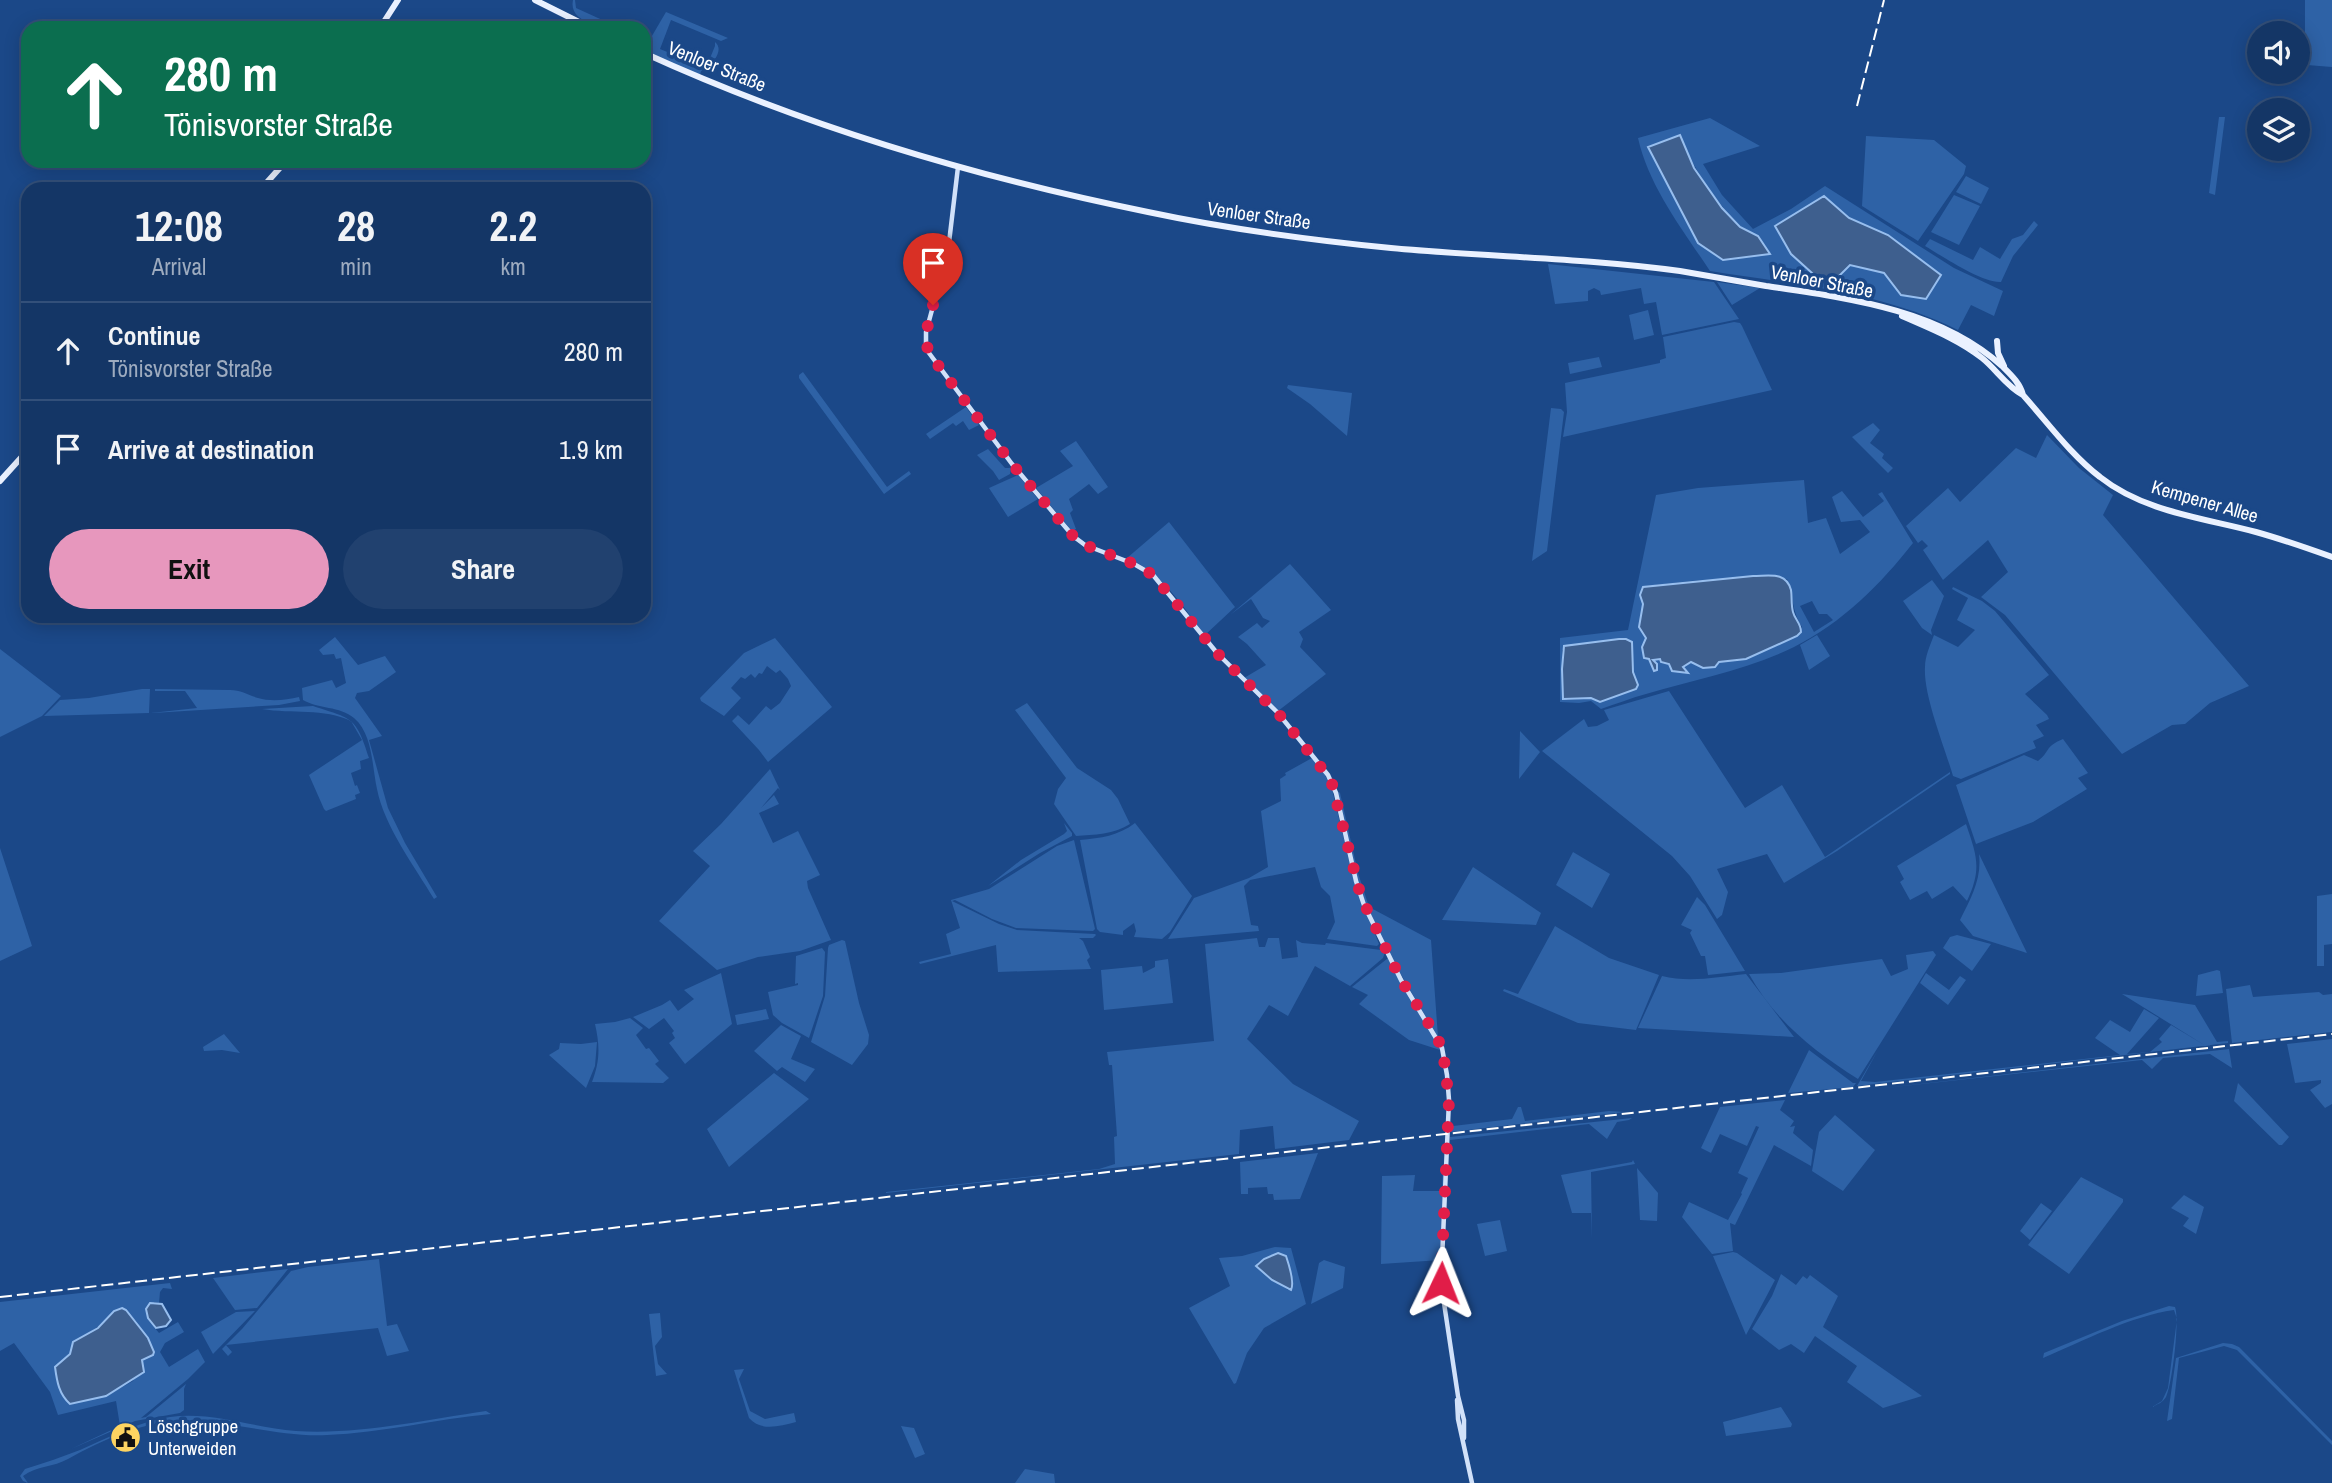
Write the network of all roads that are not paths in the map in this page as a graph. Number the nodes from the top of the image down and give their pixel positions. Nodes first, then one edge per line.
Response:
1 (398, 0) edge
2 (535, 0) edge
3 (384, 21) edge
4 (577, 21) edge
5 (651, 57) edge
6 (958, 167) junction
7 (280, 168) edge
8 (267, 182) edge
9 (1997, 341) dead end
10 (1983, 354) junction
11 (2009, 373) junction
12 (2024, 395) junction
13 (21, 458) edge
14 (0, 481) edge
15 (2332, 557) edge
16 (1472, 1483) edge

1 - 3 main road
2 - 4 main road
5 - 6 main road, Venloer Straße
6 - 10 main road, Venloer Straße
6 - 16 main road
7 - 8 main road
9 - 11 main road
10 - 11 main road, Kempener Allee
10 - 12 main road, Kempener Allee
11 - 12 main road, Kempener Allee
12 - 15 main road, Kempener Allee
13 - 14 main road

